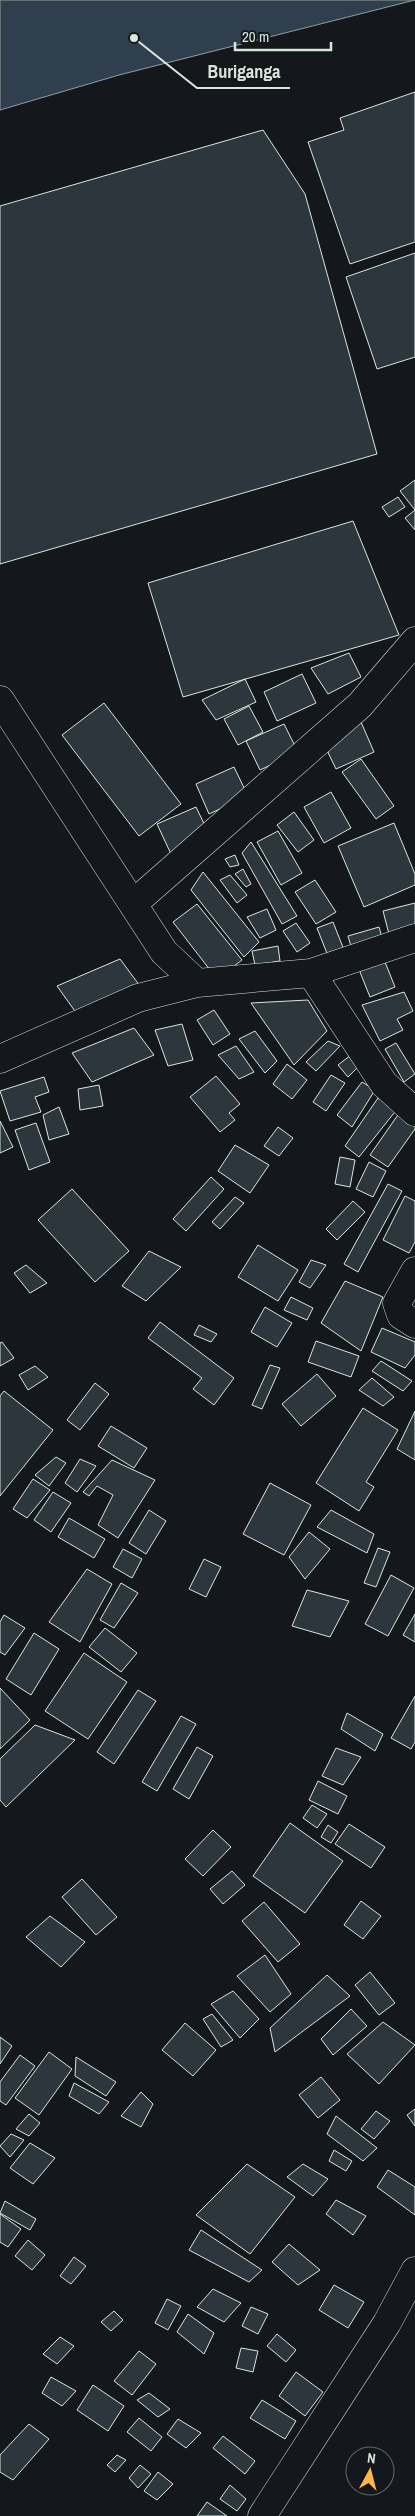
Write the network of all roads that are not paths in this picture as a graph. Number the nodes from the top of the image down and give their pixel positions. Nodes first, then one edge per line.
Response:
1 (415, 641) edge
2 (0, 700) edge
3 (134, 903) junction
4 (415, 938) edge
5 (311, 973) junction
6 (197, 983) junction
7 (0, 1058) edge
8 (415, 1112) edge
9 (415, 1271) edge
10 (415, 1324) edge
11 (415, 2271) edge
12 (262, 2516) edge

1 - 3 street
2 - 3 street
3 - 6 street
4 - 5 street
5 - 6 street
5 - 8 street
6 - 7 street
9 - 10 street
11 - 12 street

